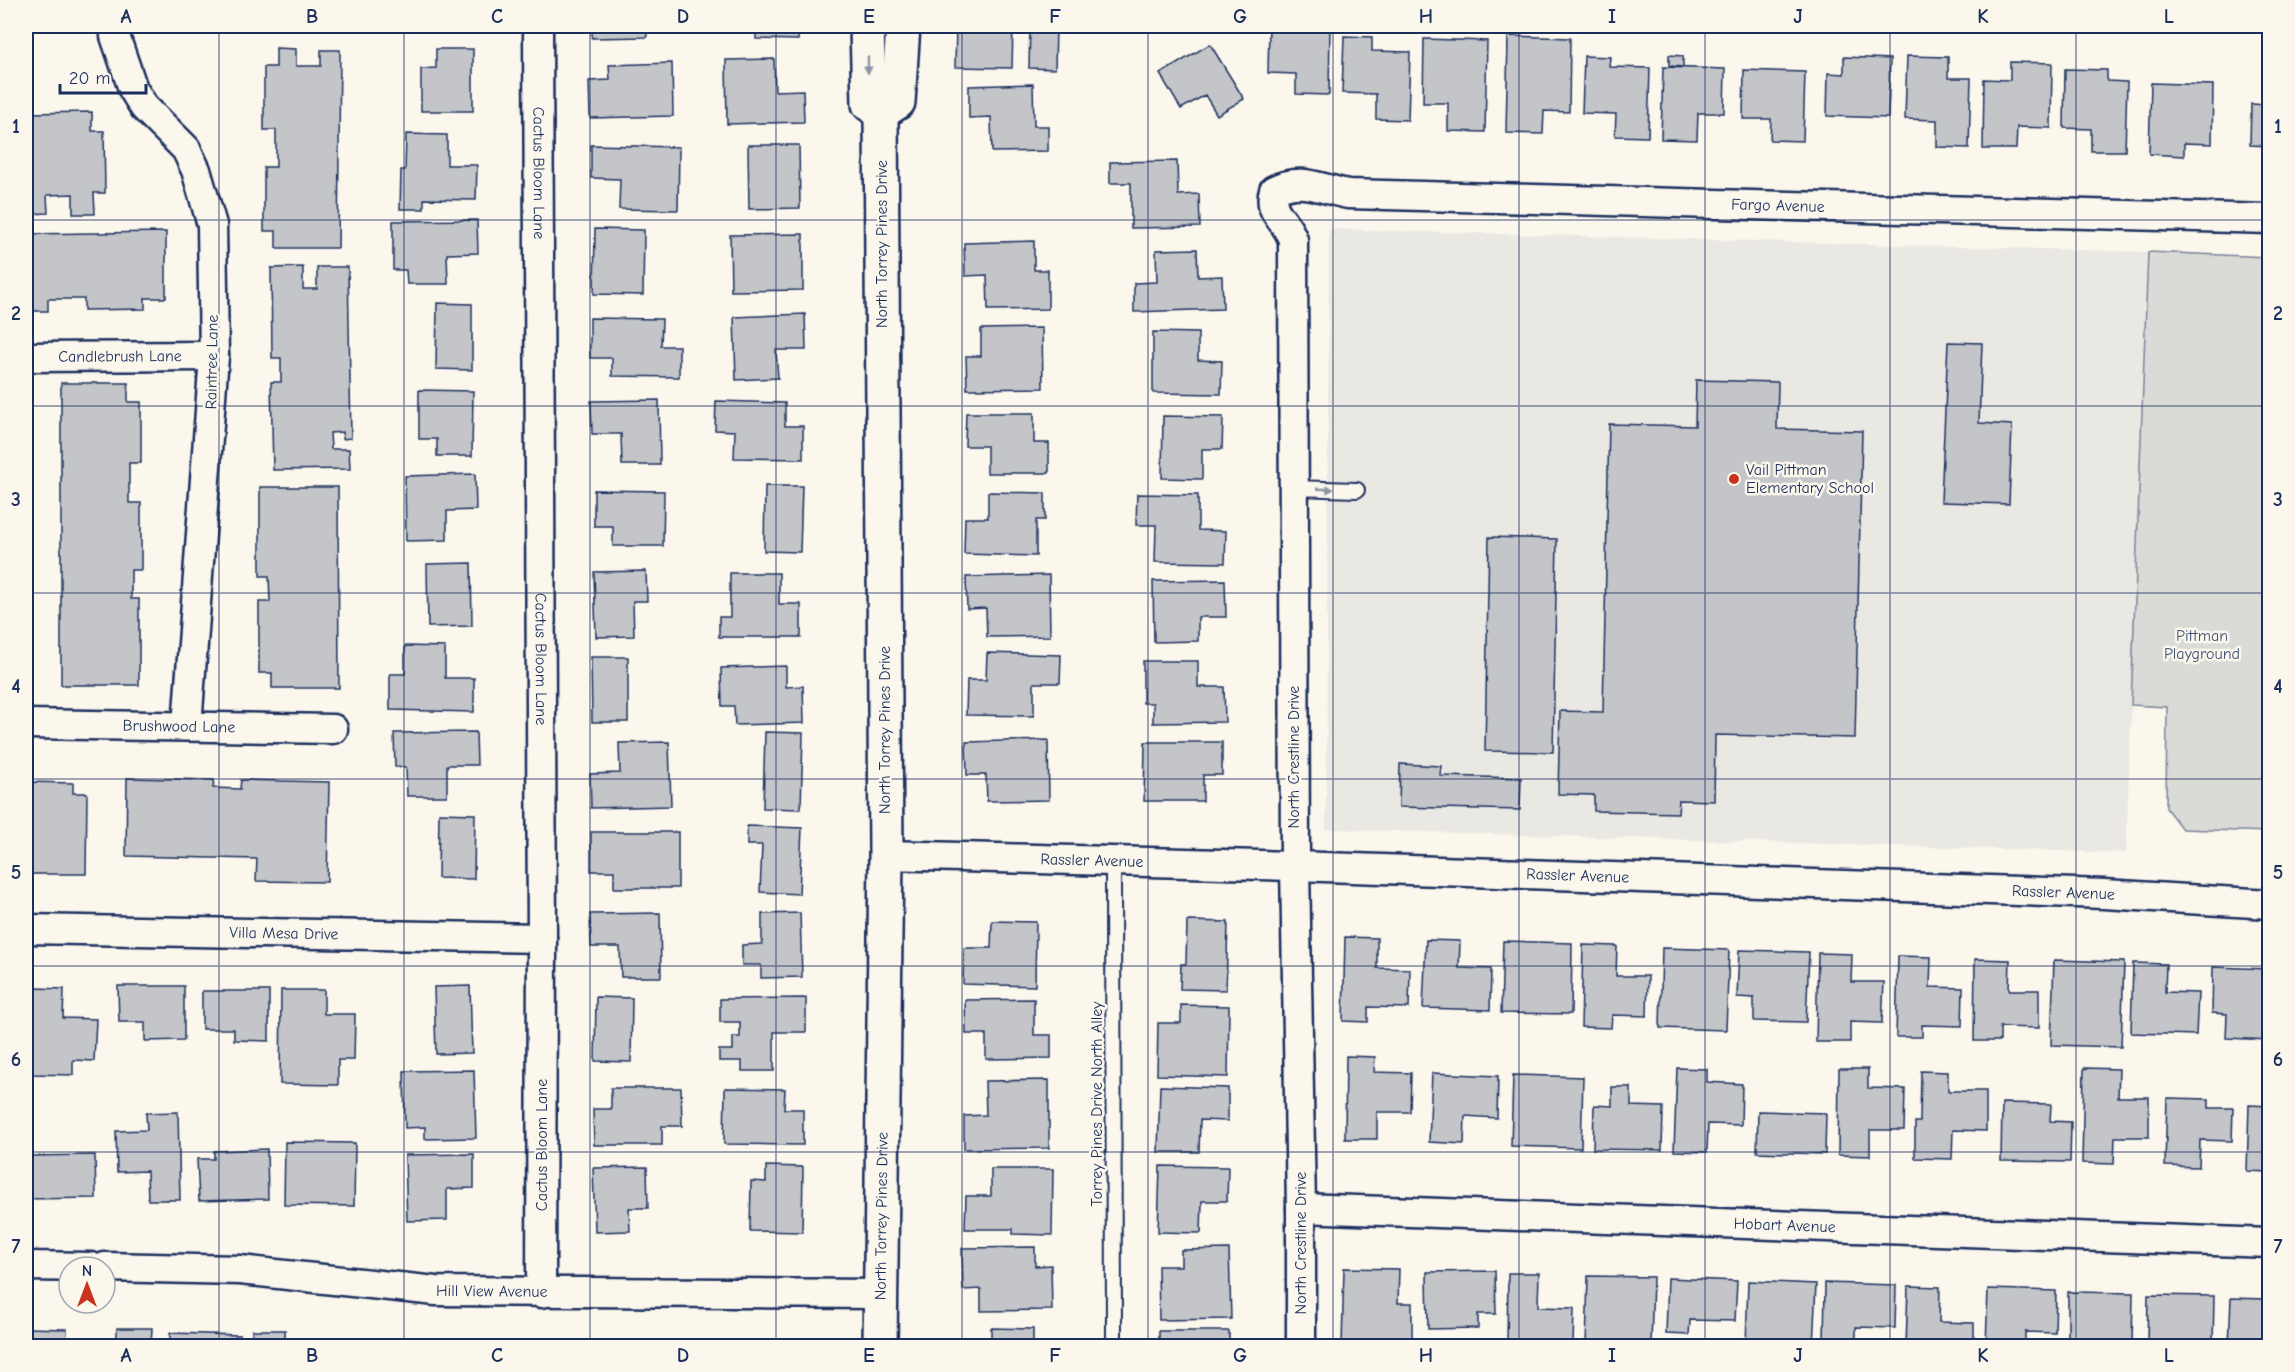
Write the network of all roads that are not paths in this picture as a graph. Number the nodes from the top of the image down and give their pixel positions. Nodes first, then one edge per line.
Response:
1 (115, 26) edge
2 (538, 26) edge
3 (867, 26) edge
4 (903, 26) edge
5 (881, 113) junction
6 (1287, 184) joint
7 (2270, 219) edge
8 (214, 356) junction
9 (26, 357) edge
10 (1293, 488) junction
11 (1357, 490) dead end
12 (26, 724) edge
13 (187, 726) junction
14 (333, 729) dead end
15 (886, 855) junction
16 (1113, 861) junction
17 (1294, 866) junction
18 (2270, 904) edge
19 (26, 929) edge
20 (542, 939) junction
21 (1302, 1208) junction
22 (2270, 1243) edge
23 (26, 1266) edge
24 (57, 1266) edge
25 (117, 1267) edge
26 (542, 1293) junction
27 (880, 1294) junction
28 (880, 1347) edge
29 (1114, 1347) edge
30 (1302, 1347) edge

1 - 8 street, Raintree Lane
2 - 20 street, Cactus Bloom Lane
3 -> 5 main road, North Torrey Pines Drive
4 - 5 main road
5 - 15 main road, North Torrey Pines Drive
6 - 7 street, Fargo Avenue
6 - 10 street, North Crestline Drive
8 - 9 street, Candlebrush Lane
8 - 13 street, Raintree Lane
10 -> 11 lane
10 - 17 street, North Crestline Drive
12 - 13 street, Brushwood Lane
13 - 14 street, Brushwood Lane
15 - 16 street, Rassler Avenue
15 - 27 main road, North Torrey Pines Drive
16 - 17 street, Rassler Avenue
16 - 29 lane, Torrey Pines Drive North Alley
17 - 18 street, Rassler Avenue
17 - 21 street, North Crestline Drive
19 - 20 street, Villa Mesa Drive
20 - 26 street, Cactus Bloom Lane
21 - 22 street, Hobart Avenue
21 - 30 street, North Crestline Drive
23 - 24 street
25 - 26 street, Hill View Avenue
26 - 27 street, Hill View Avenue
27 - 28 main road, North Torrey Pines Drive

